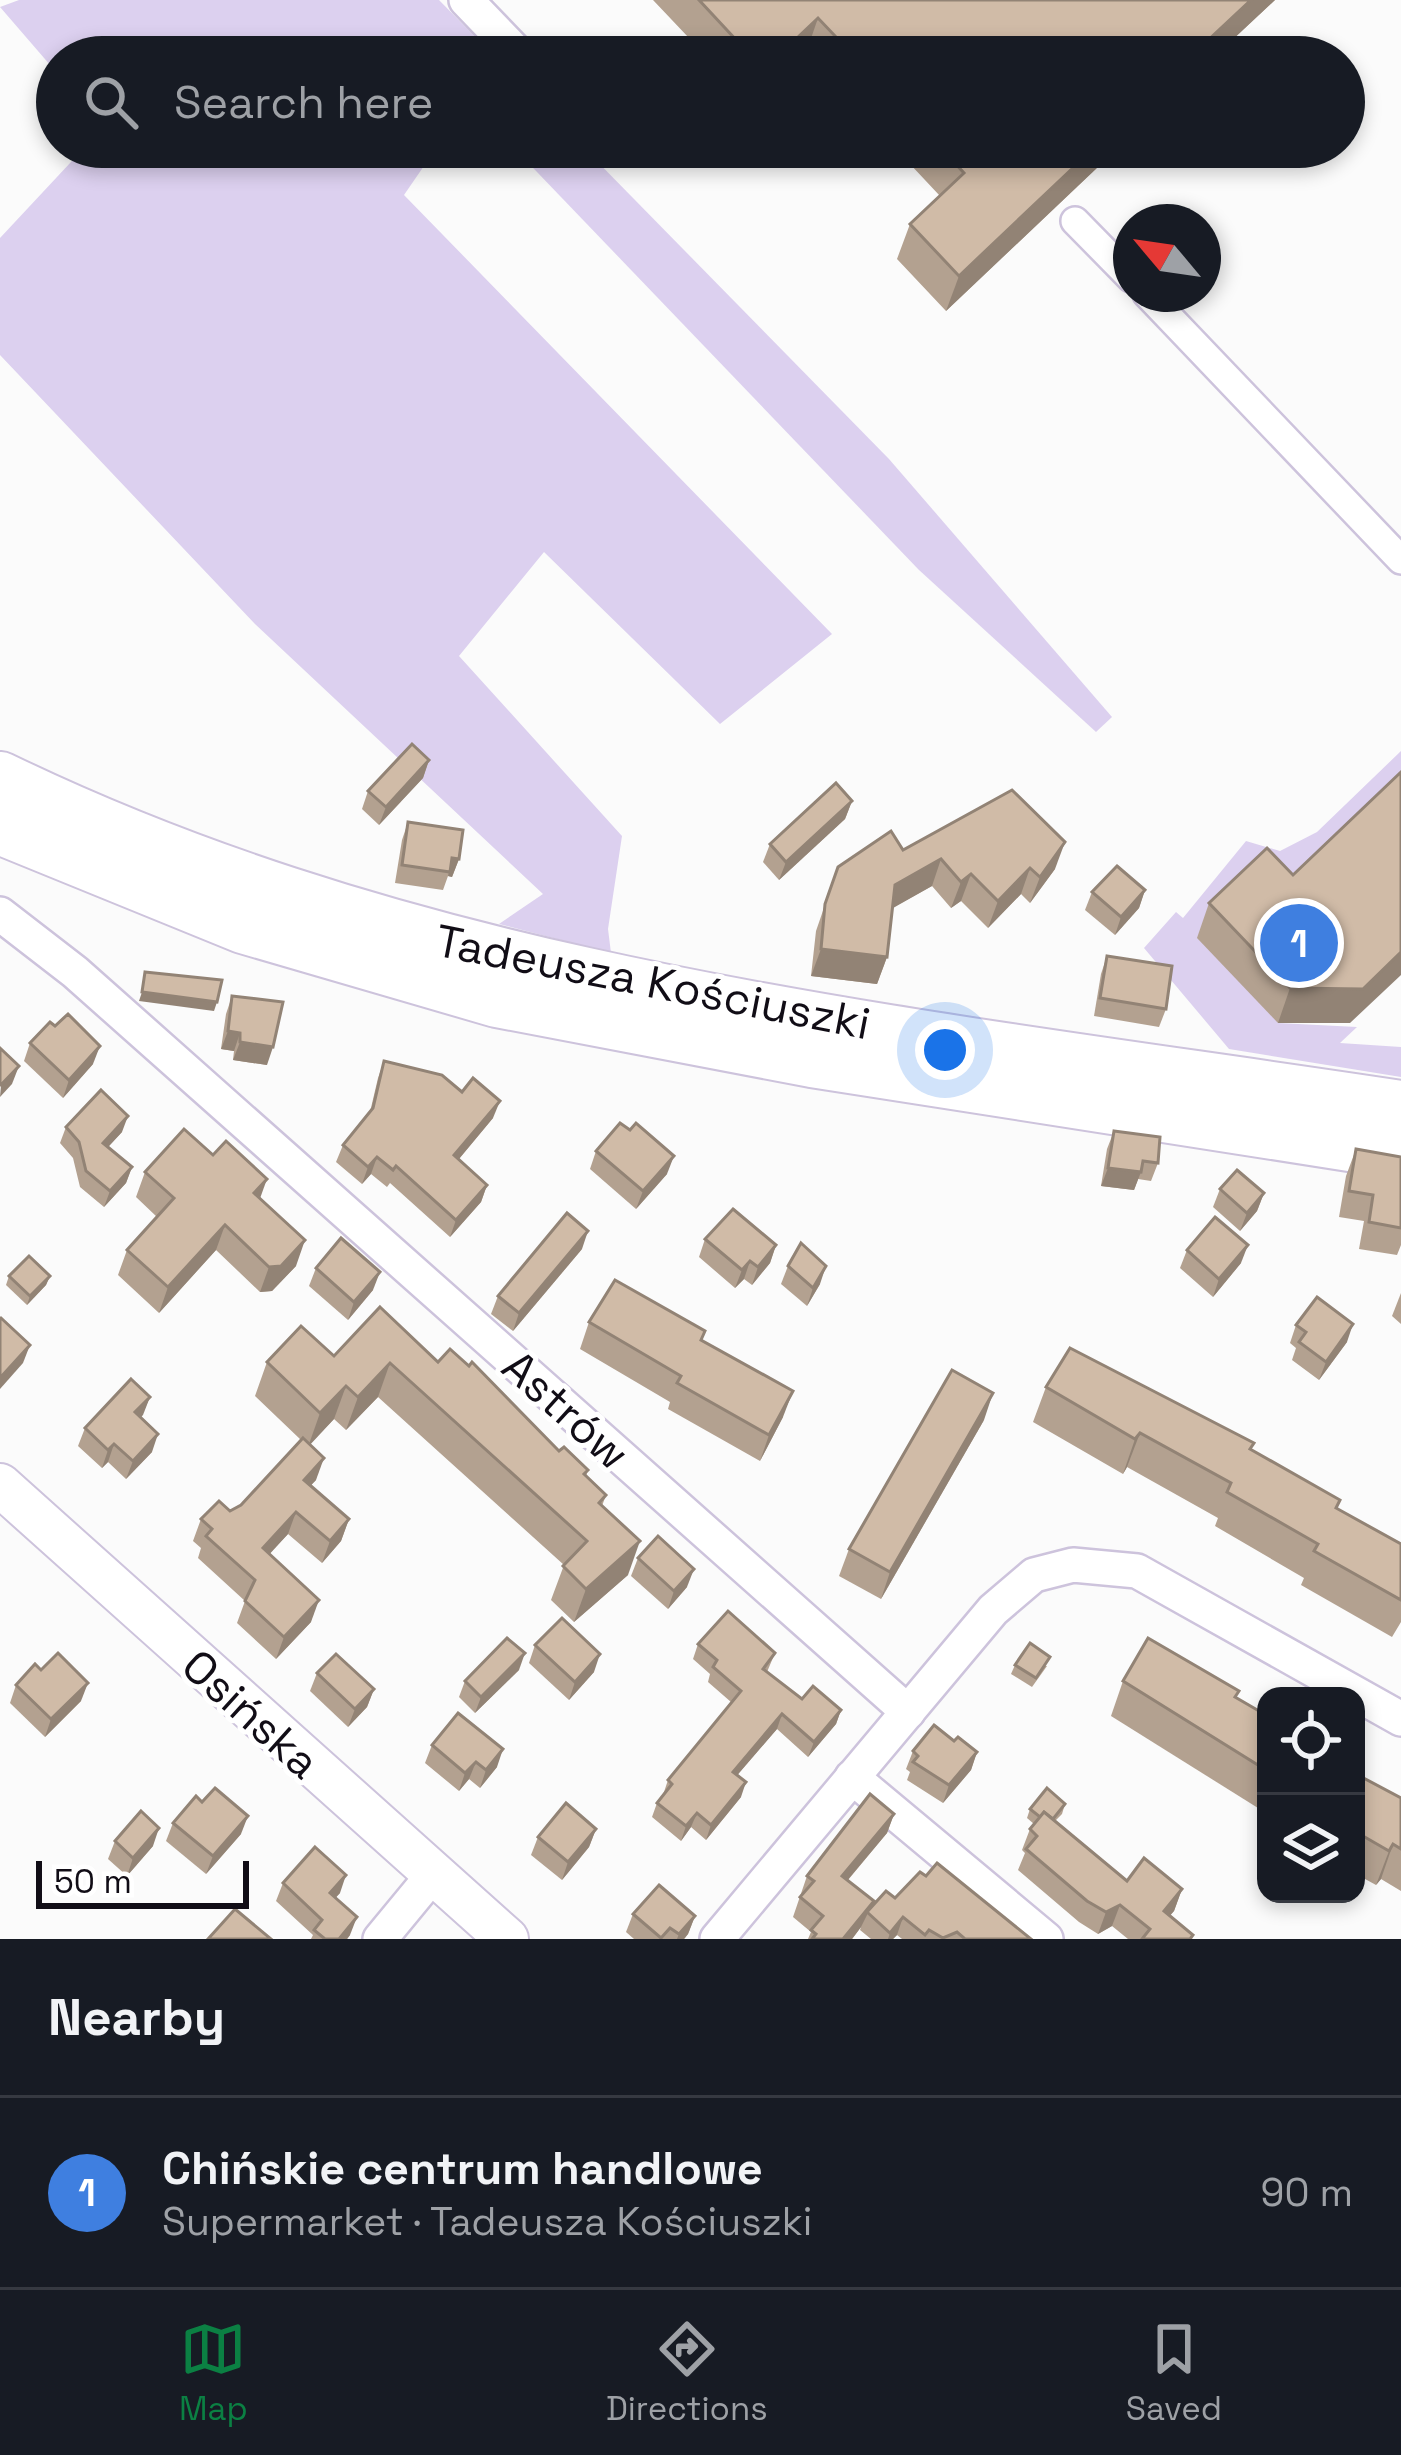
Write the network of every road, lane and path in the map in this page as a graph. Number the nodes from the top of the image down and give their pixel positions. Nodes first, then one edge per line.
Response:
1 (466, 0) edge
2 (501, 36) edge
3 (1075, 221) dead end
4 (1113, 260) edge
5 (1164, 312) edge
6 (1401, 560) edge
7 (0, 779) edge
8 (0, 827) edge
9 (0, 914) edge
10 (1401, 1108) edge
11 (1401, 1152) edge
12 (0, 1485) edge
13 (908, 1712) junction
14 (1401, 1719) edge
15 (852, 1777) junction
16 (432, 1876) junction
17 (380, 1939) edge
18 (507, 1939) edge
19 (717, 1939) edge
20 (1046, 1939) edge

1 - 2 street
3 - 4 street
5 - 6 street
7 - 10 main road, Tadeusza Kościuszki
8 - 11 main road, Tadeusza Kościuszki
9 - 13 street, Astrów
12 - 16 street, Osińska
13 - 14 street
13 - 15 street
15 - 19 street
15 - 20 street
16 - 17 street
16 - 18 street, Osińska

